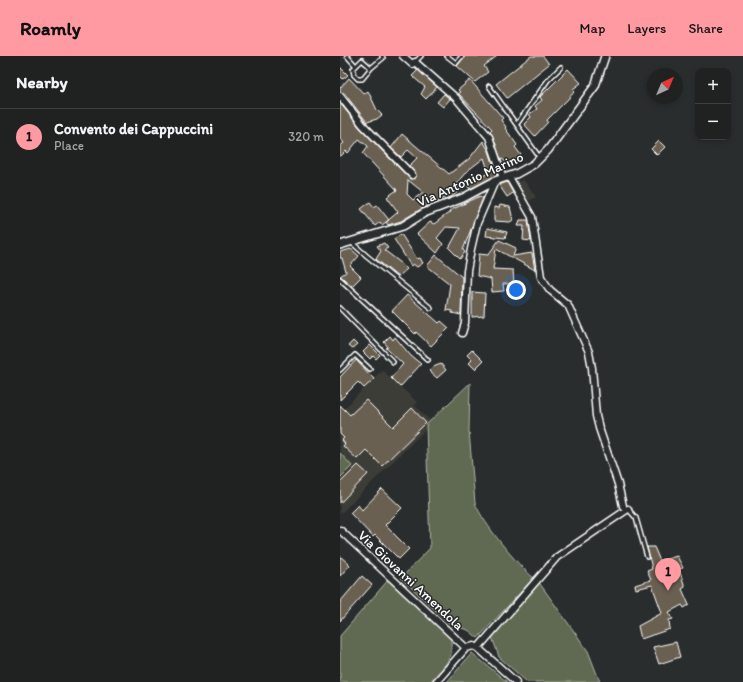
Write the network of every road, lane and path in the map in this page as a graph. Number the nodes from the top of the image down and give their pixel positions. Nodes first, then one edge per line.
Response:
1 (347, 56) edge
2 (382, 56) edge
3 (403, 56) edge
4 (421, 56) edge
5 (447, 56) edge
6 (462, 56) edge
7 (605, 56) edge
8 (362, 58) edge
9 (415, 62) junction
10 (355, 65) junction
11 (561, 67) dead end
12 (371, 68) junction
13 (489, 86) dead end
14 (340, 96) edge
15 (517, 124) junction
16 (540, 158) junction
17 (412, 175) dead end
18 (506, 178) junction
19 (495, 180) junction
20 (350, 241) junction
21 (340, 245) edge
22 (340, 279) edge
23 (340, 308) edge
24 (431, 308) dead end
25 (462, 333) dead end
26 (428, 360) dead end
27 (393, 362) dead end
28 (370, 369) dead end
29 (340, 370) edge
30 (625, 508) junction
31 (340, 530) edge
32 (647, 558) dead end
33 (466, 648) junction
34 (478, 648) junction
35 (436, 682) edge
36 (516, 682) edge

1 - 10 lane
2 - 12 lane
3 - 9 street
4 - 9 lane
5 - 6 lane
7 - 16 street, Via Antonio Marino
8 - 10 lane
8 - 12 lane
9 - 18 street
10 - 12 lane
11 - 15 lane
13 - 15 lane
14 - 17 street
15 - 16 lane
16 - 18 street, Via Antonio Marino
18 - 19 street, Via Antonio Marino
18 - 30 street
19 - 20 street, Via Antonio Marino
19 - 25 street
20 - 21 street, Via Antonio Marino
20 - 24 lane
22 - 26 lane
23 - 27 lane
28 - 29 lane
30 - 32 lane
30 - 34 street
31 - 33 street, Via Giovanni Amendola
33 - 34 street
33 - 35 street
34 - 36 street

